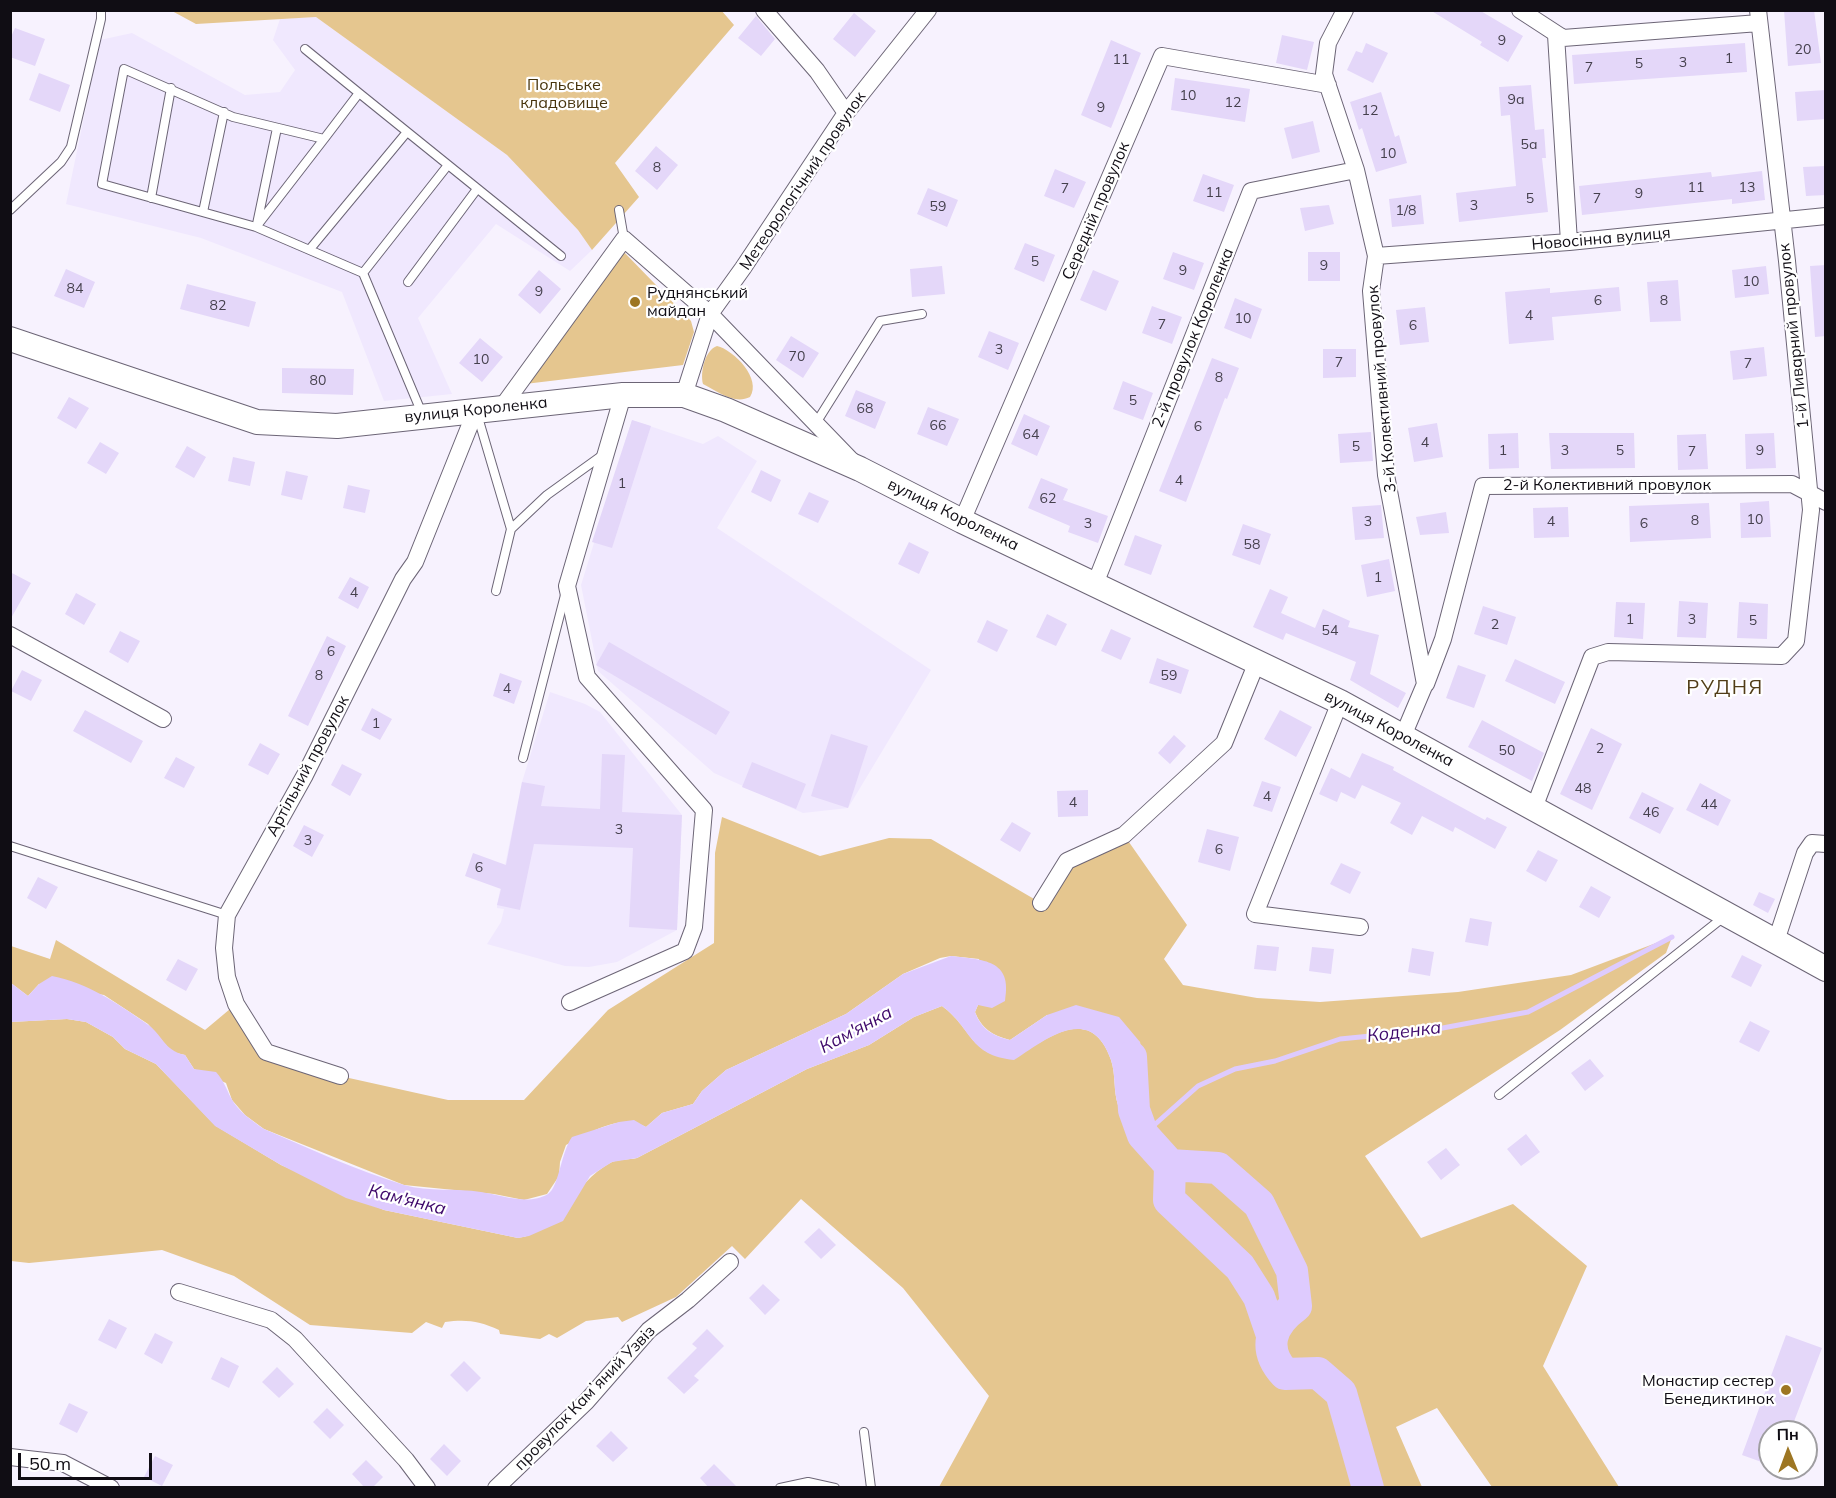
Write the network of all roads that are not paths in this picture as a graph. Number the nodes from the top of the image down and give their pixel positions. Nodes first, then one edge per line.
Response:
1 (101, 10) edge
2 (764, 10) edge
3 (928, 10) edge
4 (1345, 10) edge
5 (1520, 10) edge
6 (1759, 16) edge
7 (1556, 35) junction
8 (305, 49) dead end
9 (1328, 85) junction
10 (171, 88) junction
11 (358, 93) junction
12 (224, 112) junction
13 (846, 113) junction
14 (277, 128) junction
15 (407, 132) junction
16 (324, 139) junction
17 (448, 165) junction
18 (1356, 170) junction
19 (477, 189) junction
20 (152, 198) junction
21 (10, 210) edge
22 (619, 210) dead end
23 (203, 212) junction
24 (1826, 216) edge
25 (1783, 221) junction
26 (256, 227) junction
27 (624, 238) junction
28 (1569, 242) junction
29 (310, 249) junction
30 (561, 256) dead end
31 (1376, 256) junction
32 (363, 273) junction
33 (408, 282) dead end
34 (710, 314) junction
35 (922, 314) dead end
36 (10, 339) edge
37 (623, 394) junction
38 (684, 395) junction
39 (502, 407) junction
40 (476, 410) junction
41 (423, 416) junction
42 (816, 423) junction
43 (605, 453) junction
44 (860, 469) junction
45 (1809, 493) junction
46 (1826, 501) edge
47 (962, 521) junction
48 (511, 529) junction
49 (1095, 584) junction
50 (567, 586) junction
51 (496, 591) dead end
52 (10, 635) edge
53 (1257, 662) junction
54 (1425, 684) junction
55 (1340, 702) junction
56 (163, 719) dead end
57 (1403, 736) junction
58 (523, 758) dead end
59 (1534, 808) junction
60 (1826, 844) edge
61 (10, 846) edge
62 (1041, 903) dead end
63 (227, 915) junction
64 (1726, 915) junction
65 (1360, 927) dead end
66 (1776, 941) junction
67 (1826, 969) edge
68 (570, 1002) dead end
69 (340, 1076) dead end
70 (1499, 1095) dead end
71 (730, 1262) dead end
72 (178, 1292) dead end
73 (864, 1432) dead end
74 (10, 1457) edge
75 (111, 1488) edge
76 (427, 1488) edge
77 (496, 1488) edge
78 (780, 1488) edge
79 (835, 1488) edge
80 (871, 1488) edge

1 - 21 lane
2 - 13 street
3 - 13 street, Метеорологічний провулок
4 - 9 street, 3-й Колективний провулок
5 - 7 street
6 - 7 street
6 - 25 street, 1-й Ливарний провулок
7 - 28 street
8 - 11 lane
9 - 18 street, 3-й Колективний провулок
9 - 47 street, Середній провулок
10 - 12 lane
10 - 20 lane
10 - 20 lane
11 - 15 lane
11 - 16 lane
12 - 14 lane
12 - 23 lane
13 - 34 street, Метеорологічний провулок
14 - 16 lane
14 - 26 lane
15 - 17 lane
15 - 29 lane
16 - 26 lane
17 - 19 lane
17 - 32 lane
18 - 31 street, 3-й Колективний провулок
18 - 49 street, 2-й провулок Короленка
19 - 30 lane
19 - 33 lane
20 - 23 lane
22 - 27 lane
23 - 26 lane
24 - 25 street, Новосінна вулиця
25 - 28 street, Новосінна вулиця
25 - 45 street, 1-й Ливарний провулок
26 - 29 lane
27 - 34 street
27 - 39 street
28 - 31 street, Новосінна вулиця
29 - 32 lane
31 - 54 street, 3-й Колективний провулок
32 - 41 lane
34 - 38 street, Метеорологічний провулок
34 - 42 street
35 - 42 lane
36 - 41 street, вулиця Короленка
37 - 38 street, вулиця Короленка
37 - 39 street, вулиця Короленка
37 - 43 street
38 - 44 street, вулиця Короленка
39 - 40 street, вулиця Короленка
40 - 41 street, вулиця Короленка
40 - 48 lane
40 - 63 street, Артільний провулок
42 - 44 street
43 - 48 lane
43 - 50 street
44 - 47 street, вулиця Короленка
45 - 46 street, 2-й Колективний провулок
45 - 54 street, 2-й Колективний провулок
45 - 59 street, 1-й Ливарний провулок
47 - 49 street, вулиця Короленка
48 - 51 lane
49 - 53 street, вулиця Короленка
50 - 58 lane
50 - 68 street
52 - 56 street
53 - 55 street, вулиця Короленка
53 - 62 street
54 - 57 street
55 - 57 street, вулиця Короленка
55 - 65 street
57 - 59 street, вулиця Короленка
59 - 64 street, вулиця Короленка
60 - 66 street
61 - 63 lane
63 - 69 street, Артільний провулок
64 - 66 street, вулиця Короленка
64 - 70 lane
66 - 67 street, вулиця Короленка
71 - 77 street, провулок Камʼяний Узвіз
72 - 76 street
73 - 80 lane
74 - 75 street
78 - 79 lane

